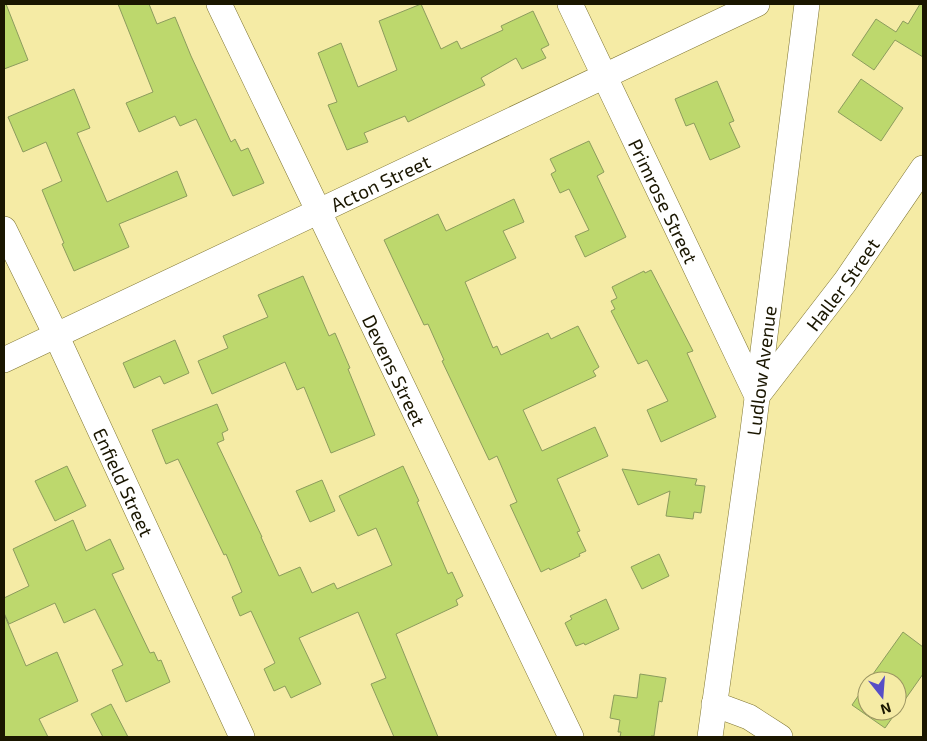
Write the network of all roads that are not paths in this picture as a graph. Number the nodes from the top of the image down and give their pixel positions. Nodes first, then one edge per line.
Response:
1 (219, 4) edge
2 (570, 4) edge
3 (757, 4) edge
4 (807, 4) edge
5 (605, 76) junction
6 (922, 174) edge
7 (319, 210) junction
8 (4, 229) edge
9 (56, 335) junction
10 (4, 360) edge
11 (757, 396) junction
12 (714, 704) junction
13 (242, 737) edge
14 (571, 737) edge
15 (710, 737) edge
16 (780, 737) edge

1 - 7 street, Devens Street
2 - 5 street, Primrose Street
3 - 5 street, Acton Street
4 - 11 street, Ludlow Avenue
5 - 7 street, Acton Street
5 - 11 street, Primrose Street
6 - 11 street, Haller Street
7 - 9 street, Acton Street
7 - 14 street, Devens Street
8 - 9 street, Enfield Street
9 - 10 street, Acton Street
9 - 13 street, Enfield Street
11 - 12 street, Ludlow Avenue
12 - 15 street, Ludlow Avenue
12 - 16 street

